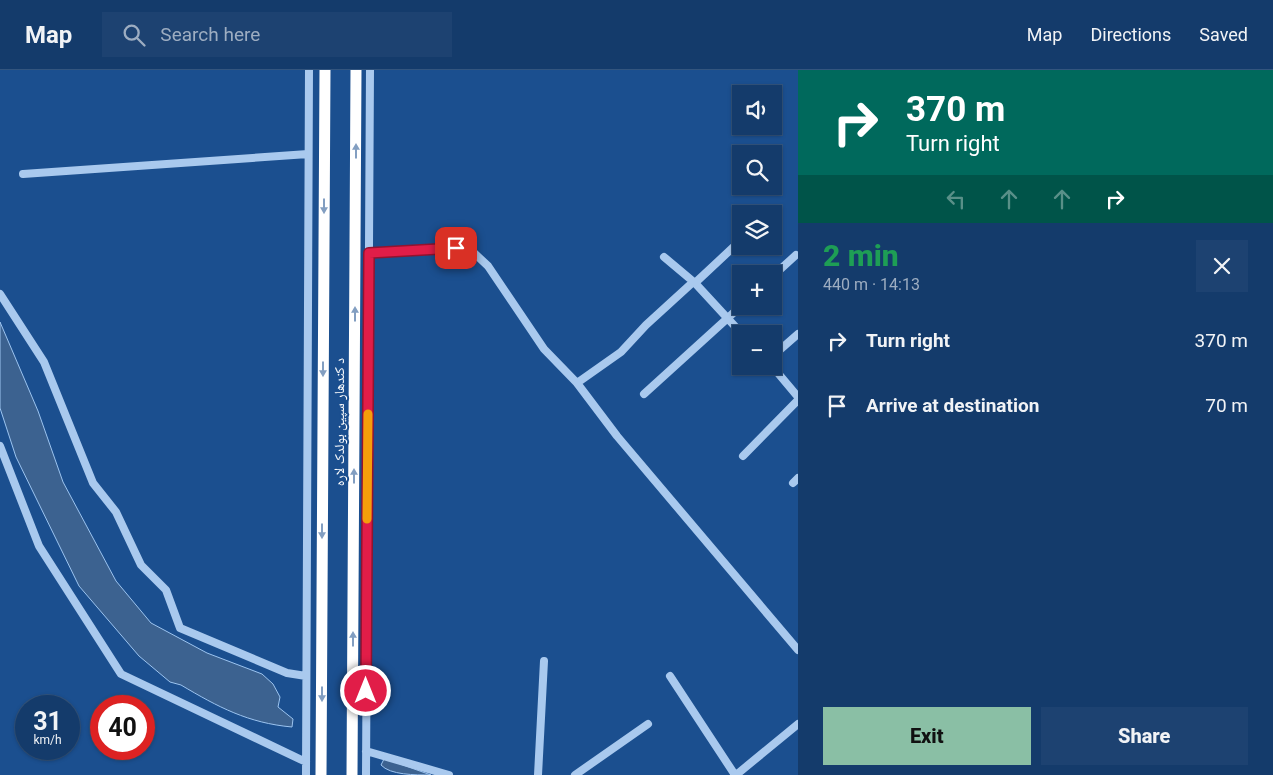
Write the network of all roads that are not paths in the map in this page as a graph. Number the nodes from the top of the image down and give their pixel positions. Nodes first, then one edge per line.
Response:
1 (309, 70) edge
2 (325, 70) edge
3 (356, 70) edge
4 (370, 70) edge
5 (308, 154) junction
6 (23, 174) dead end
7 (732, 248) edge
8 (369, 253) junction
9 (796, 255) dead end
10 (664, 257) dead end
11 (782, 268) edge
12 (694, 283) junction
13 (0, 294) edge
14 (732, 314) edge
15 (728, 318) junction
16 (734, 325) edge
17 (798, 334) edge
18 (782, 349) edge
19 (779, 375) edge
20 (577, 383) junction
21 (644, 394) dead end
22 (798, 399) edge
23 (0, 446) edge
24 (743, 456) dead end
25 (798, 650) edge
26 (544, 661) dead end
27 (306, 676) junction
28 (670, 676) dead end
29 (648, 724) dead end
30 (798, 724) edge
31 (366, 751) junction
32 (306, 762) junction
33 (306, 775) edge
34 (321, 775) edge
35 (352, 775) edge
36 (366, 775) edge
37 (449, 775) edge
38 (538, 775) edge
39 (575, 775) edge
40 (736, 775) edge

1 - 5 street
2 -> 34 highway, د کندهار سپین بولدک لاره
35 -> 3 highway, د کندهار سپین بولدک لاره
4 - 8 street
5 - 6 street
5 - 27 street
7 - 12 street
8 - 20 street
8 - 31 street
9 - 11 street
10 - 12 street
12 - 15 street
12 - 20 street
13 - 27 street
14 - 15 street
15 - 16 street
15 - 21 street
17 - 18 street
19 - 22 street
20 - 25 street
22 - 24 street
23 - 32 street
26 - 38 street
27 - 32 street
28 - 40 street
29 - 39 street
30 - 40 street
31 - 36 street
31 - 37 street
32 - 33 street

